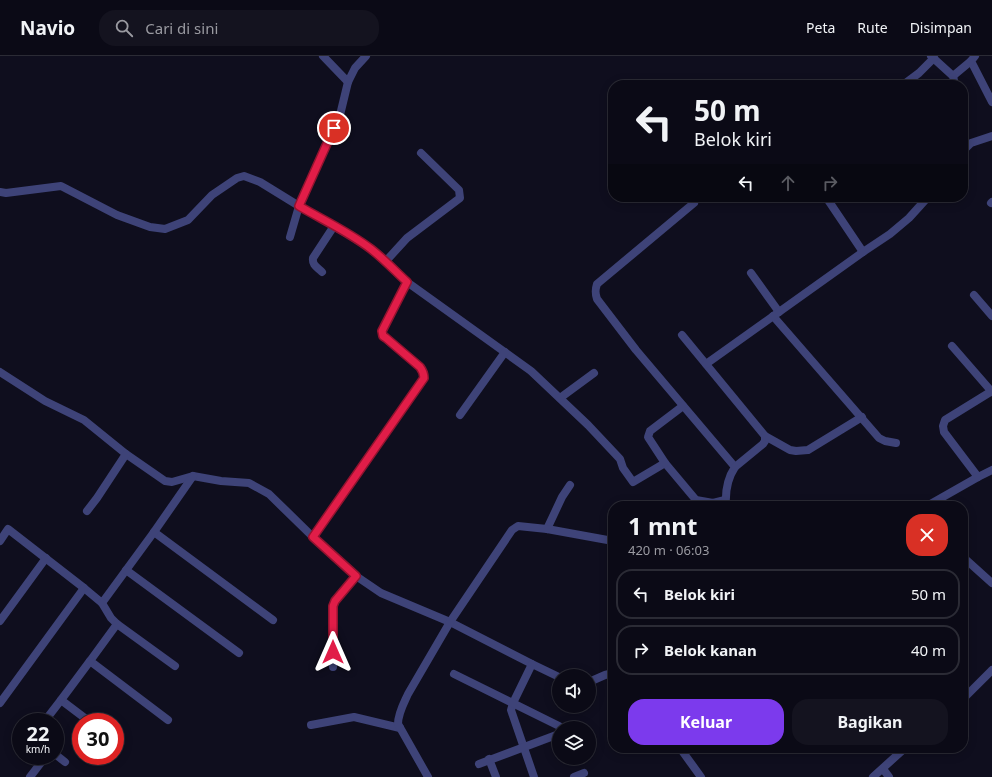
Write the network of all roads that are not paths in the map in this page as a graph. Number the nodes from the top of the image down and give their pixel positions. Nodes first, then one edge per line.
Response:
1 (323, 56) edge
2 (366, 56) edge
3 (933, 57) edge
4 (973, 58) edge
5 (910, 80) edge
6 (953, 80) edge
7 (955, 80) edge
8 (348, 82) junction
9 (992, 102) edge
10 (992, 136) edge
11 (968, 147) edge
12 (421, 153) dead end
13 (0, 192) edge
14 (829, 202) edge
15 (923, 202) edge
16 (694, 203) dead end
17 (299, 206) junction
18 (334, 226) junction
19 (290, 237) dead end
20 (863, 252) junction
21 (386, 261) junction
22 (322, 272) dead end
23 (751, 273) dead end
24 (407, 282) junction
25 (974, 295) dead end
26 (776, 314) junction
27 (992, 316) edge
28 (682, 335) dead end
29 (952, 346) dead end
30 (505, 352) junction
31 (706, 364) junction
32 (0, 372) edge
33 (594, 374) dead end
34 (992, 392) edge
35 (560, 398) junction
36 (683, 406) junction
37 (460, 415) dead end
38 (862, 417) junction
39 (765, 436) junction
40 (896, 442) dead end
41 (126, 454) junction
42 (665, 463) junction
43 (735, 467) junction
44 (992, 471) edge
45 (193, 476) junction
46 (978, 478) junction
47 (570, 485) dead end
48 (702, 501) edge
49 (725, 501) edge
50 (938, 501) edge
51 (87, 511) dead end
52 (547, 529) junction
53 (154, 532) junction
54 (313, 537) junction
55 (608, 540) edge
56 (0, 541) edge
57 (46, 558) junction
58 (968, 562) edge
59 (126, 570) junction
60 (356, 576) junction
61 (992, 583) edge
62 (84, 588) junction
63 (102, 603) junction
64 (273, 620) dead end
65 (0, 621) edge
66 (450, 622) junction
67 (118, 624) junction
68 (239, 653) dead end
69 (90, 661) junction
70 (532, 664) junction
71 (175, 666) dead end
72 (333, 667) dead end
73 (992, 670) edge
74 (454, 674) dead end
75 (552, 674) edge
76 (608, 674) edge
77 (596, 679) edge
78 (968, 694) edge
79 (61, 700) junction
80 (0, 703) edge
81 (513, 703) junction
82 (51, 713) edge
83 (78, 713) edge
84 (168, 720) dead end
85 (552, 722) edge
86 (311, 725) dead end
87 (400, 728) junction
88 (552, 737) edge
89 (523, 747) junction
90 (684, 753) edge
91 (900, 753) edge
92 (489, 760) junction
93 (479, 764) dead end
94 (39, 765) edge
95 (883, 769) junction
96 (584, 773) dead end
97 (30, 777) edge
98 (428, 777) edge
99 (496, 777) edge
100 (534, 777) edge
101 (574, 777) edge
102 (701, 777) edge
103 (873, 777) edge
104 (889, 777) edge

1 - 8 street
2 - 8 street
3 - 5 street
3 - 6 street
4 - 7 street
4 - 9 street
8 - 17 street
10 - 11 street
12 - 21 street
13 - 17 street
14 - 20 street
15 - 20 street
16 - 36 street
17 - 18 street
17 - 19 street
18 - 21 street
18 - 22 street
20 - 26 street
21 - 24 street
23 - 26 street
24 - 30 street
24 - 54 street
25 - 27 street
26 - 31 street
26 - 38 street
28 - 31 street
29 - 34 street
30 - 35 street
30 - 37 street
31 - 39 street
32 - 41 street
33 - 35 street
34 - 46 street
35 - 42 street
36 - 42 street
36 - 43 street
38 - 39 street
38 - 40 street
39 - 43 street
41 - 45 street
41 - 51 street
42 - 48 street
43 - 49 street
44 - 46 street
45 - 53 street
45 - 54 street
46 - 50 street
47 - 52 street
52 - 55 street
52 - 66 street
53 - 59 street
53 - 64 street
54 - 60 street
56 - 57 street
57 - 62 street
57 - 65 street
58 - 61 street
59 - 63 street
59 - 68 street
60 - 66 street
60 - 72 street
62 - 63 street
62 - 80 street
63 - 67 street
66 - 70 street
66 - 87 street
67 - 69 street
67 - 71 street
69 - 79 street
69 - 84 street
70 - 75 street
70 - 81 street
73 - 78 street
74 - 81 street
76 - 77 street
79 - 82 street
79 - 83 street
81 - 85 street
81 - 89 street
86 - 87 street
87 - 98 street
88 - 89 street
89 - 92 street
89 - 100 street
90 - 102 street
91 - 95 street
92 - 93 street
92 - 99 street
94 - 97 street
95 - 103 street
95 - 104 street
96 - 101 street

